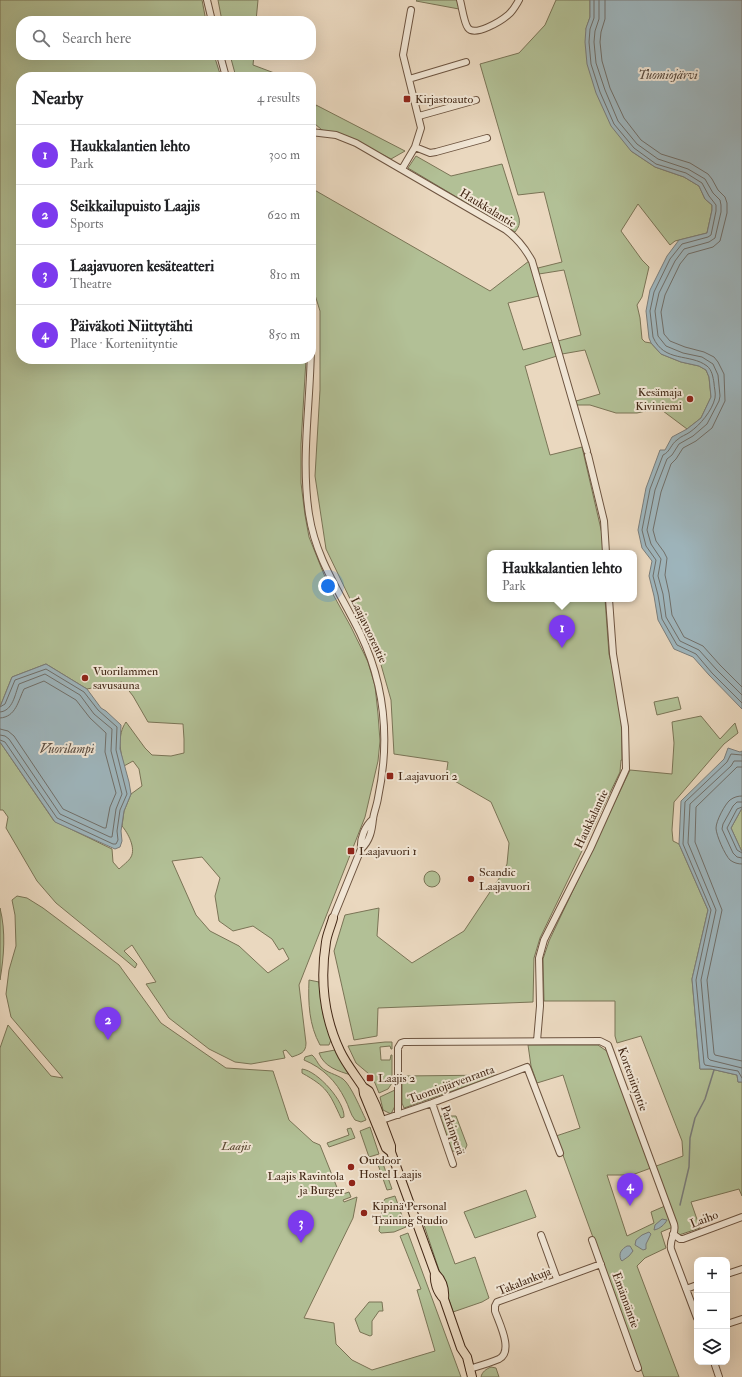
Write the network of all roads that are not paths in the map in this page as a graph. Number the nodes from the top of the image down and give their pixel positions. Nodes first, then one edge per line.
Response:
1 (208, 0) edge
2 (460, 0) edge
3 (519, 0) edge
4 (411, 10) dead end
5 (211, 16) edge
6 (221, 60) edge
7 (466, 62) dead end
8 (225, 72) edge
9 (409, 79) junction
10 (476, 100) dead end
11 (419, 116) junction
12 (316, 133) edge
13 (487, 138) dead end
14 (415, 147) junction
15 (402, 169) junction
16 (310, 364) edge
17 (606, 550) edge
18 (609, 602) edge
19 (333, 918) joint
20 (537, 1041) junction
21 (363, 1088) junction
22 (432, 1103) junction
23 (398, 1115) junction
24 (382, 1120) junction
25 (391, 1152) junction
26 (560, 1153) dead end
27 (453, 1164) dead end
28 (742, 1217) edge
29 (673, 1234) junction
30 (541, 1235) dead end
31 (592, 1240) dead end
32 (601, 1264) junction
33 (742, 1269) edge
34 (730, 1273) edge
35 (557, 1279) junction
36 (694, 1286) edge
37 (686, 1289) junction
38 (694, 1310) edge
39 (742, 1319) edge
40 (730, 1323) edge
41 (715, 1365) edge
42 (638, 1368) dead end
43 (471, 1373) edge
44 (719, 1377) edge

1 - 5 street
2 - 3 street
4 - 9 street
6 - 8 street
7 - 9 street
9 - 11 street
10 - 11 street
11 - 14 street
12 - 15 street, Haukkalantie
13 - 14 street
14 - 15 street
15 - 17 street, Haukkalantie
16 - 19 street, Laajavuorentie
18 - 20 street, Haukkalantie
19 - 21 main road, Laajavuorentie
20 - 23 street, Korteniityntie
20 - 29 street, Korteniityntie
21 - 24 main road, Laajavuorentie
21 - 25 main road, Laajavuorentie
22 - 23 street, Tuomiojärvenranta
22 - 26 street, Tuomiojärvenranta
22 - 27 street, Parkinperä
23 - 24 street, Tuomiojärvenranta
24 - 25 main road, Laajavuorentie
25 - 43 main road, Laajavuorentie
28 - 29 street, Laiho
29 - 37 street, Korteniityntie
30 - 35 street
31 - 32 street, Emännäntie
32 - 35 street, Takalankuja
32 - 42 street, Emännäntie
33 - 34 street
35 - 43 street, Takalankuja
36 - 37 street
37 - 38 street, Korteniityntie
39 - 40 street
41 - 44 street

